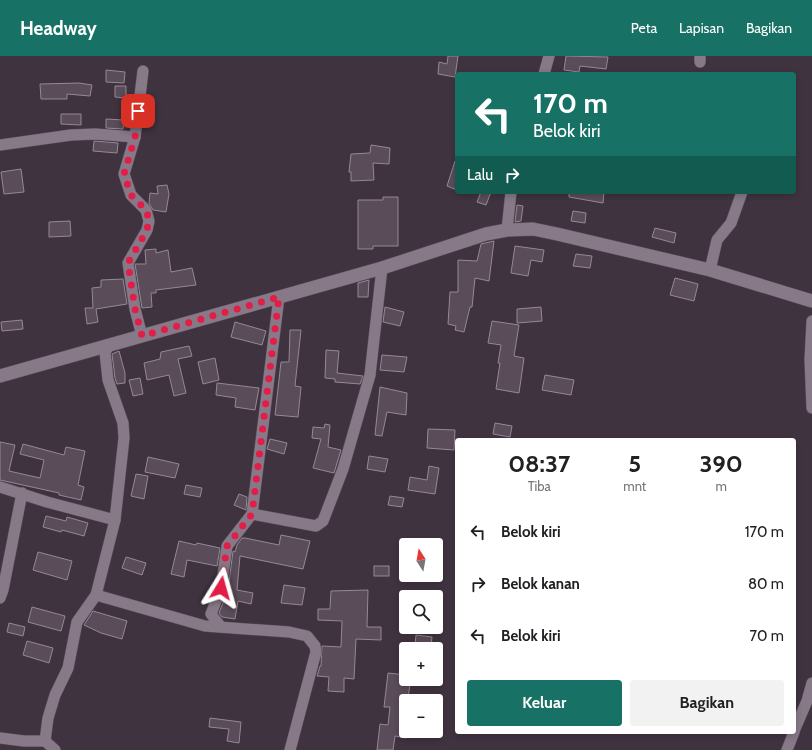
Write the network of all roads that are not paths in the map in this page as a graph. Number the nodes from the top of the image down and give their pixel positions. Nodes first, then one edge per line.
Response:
1 (549, 56) edge
2 (143, 71) dead end
3 (545, 72) edge
4 (135, 137) junction
5 (0, 145) edge
6 (511, 194) edge
7 (741, 194) edge
8 (507, 230) junction
9 (382, 268) junction
10 (710, 270) junction
11 (279, 297) junction
12 (812, 301) edge
13 (812, 321) edge
14 (142, 336) junction
15 (110, 346) junction
16 (0, 376) edge
17 (812, 408) edge
18 (0, 487) edge
19 (22, 493) junction
20 (252, 514) junction
21 (115, 520) junction
22 (96, 595) junction
23 (0, 598) edge
24 (221, 627) junction
25 (812, 683) edge
26 (796, 727) edge
27 (793, 734) edge
28 (0, 738) edge
29 (45, 740) junction
30 (55, 750) edge
31 (290, 750) edge
32 (787, 750) edge

1 - 3 street
2 - 4 street
4 - 5 street
4 - 14 street
6 - 8 street
7 - 10 street
8 - 9 street
8 - 10 street
9 - 11 street
9 - 20 street
10 - 12 street
11 - 14 street
11 - 20 street
13 - 17 street
14 - 15 street
15 - 16 street
15 - 21 street
18 - 19 street
19 - 21 street
19 - 23 street
20 - 24 street
21 - 22 street
22 - 24 street
22 - 29 street
24 - 31 street
25 - 26 street
27 - 32 street
28 - 29 street
29 - 30 street

